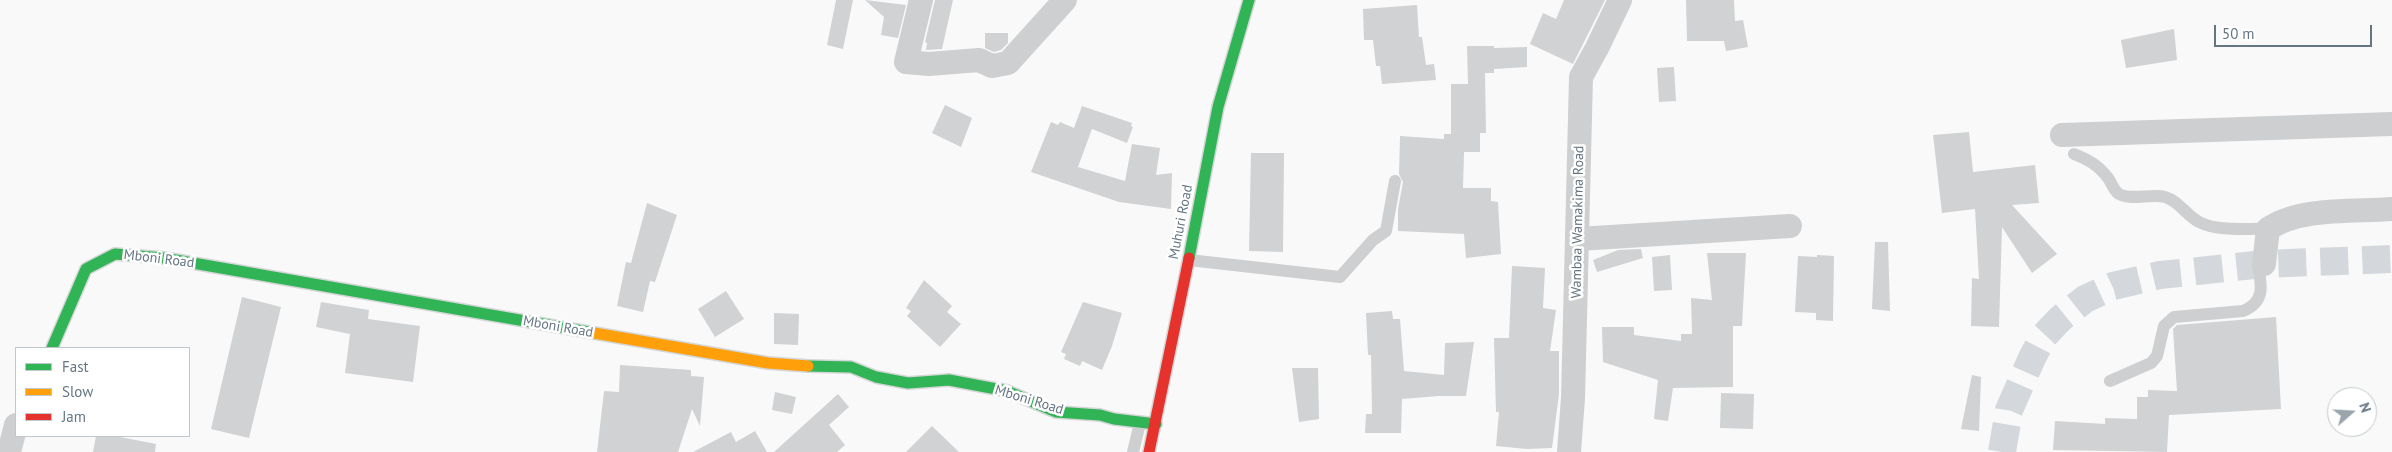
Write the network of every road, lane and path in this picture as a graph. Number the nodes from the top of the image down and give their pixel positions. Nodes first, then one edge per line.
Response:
1 (920, 0) edge
2 (1065, 0) edge
3 (1249, 0) edge
4 (1620, 0) edge
5 (2392, 124) edge
6 (2068, 145) joint
7 (1395, 181) dead end
8 (2392, 209) edge
9 (1790, 226) dead end
10 (2268, 229) junction
11 (1578, 239) junction
12 (1189, 260) junction
13 (2261, 265) joint
14 (52, 347) edge
15 (2110, 381) dead end
16 (1140, 423) junction
17 (1156, 424) junction
18 (15, 429) edge
19 (9, 452) edge
20 (1133, 452) edge
21 (1149, 452) edge
22 (1569, 452) edge

1 - 2 street
3 - 12 street, Muhuri Road
4 - 11 street, Wambaa Wamakima Road
5 - 6 street
6 - 10 lane
7 - 12 lane
8 - 10 street
9 - 11 street
10 - 13 street
11 - 22 street, Wambaa Wamakima Road
12 - 17 street, Muhuri Road
13 - 15 lane
14 - 16 street, Mboni Road
16 - 17 street, Mboni Road
16 - 20 lane
17 - 21 street, Muhuri Road
18 - 19 street

